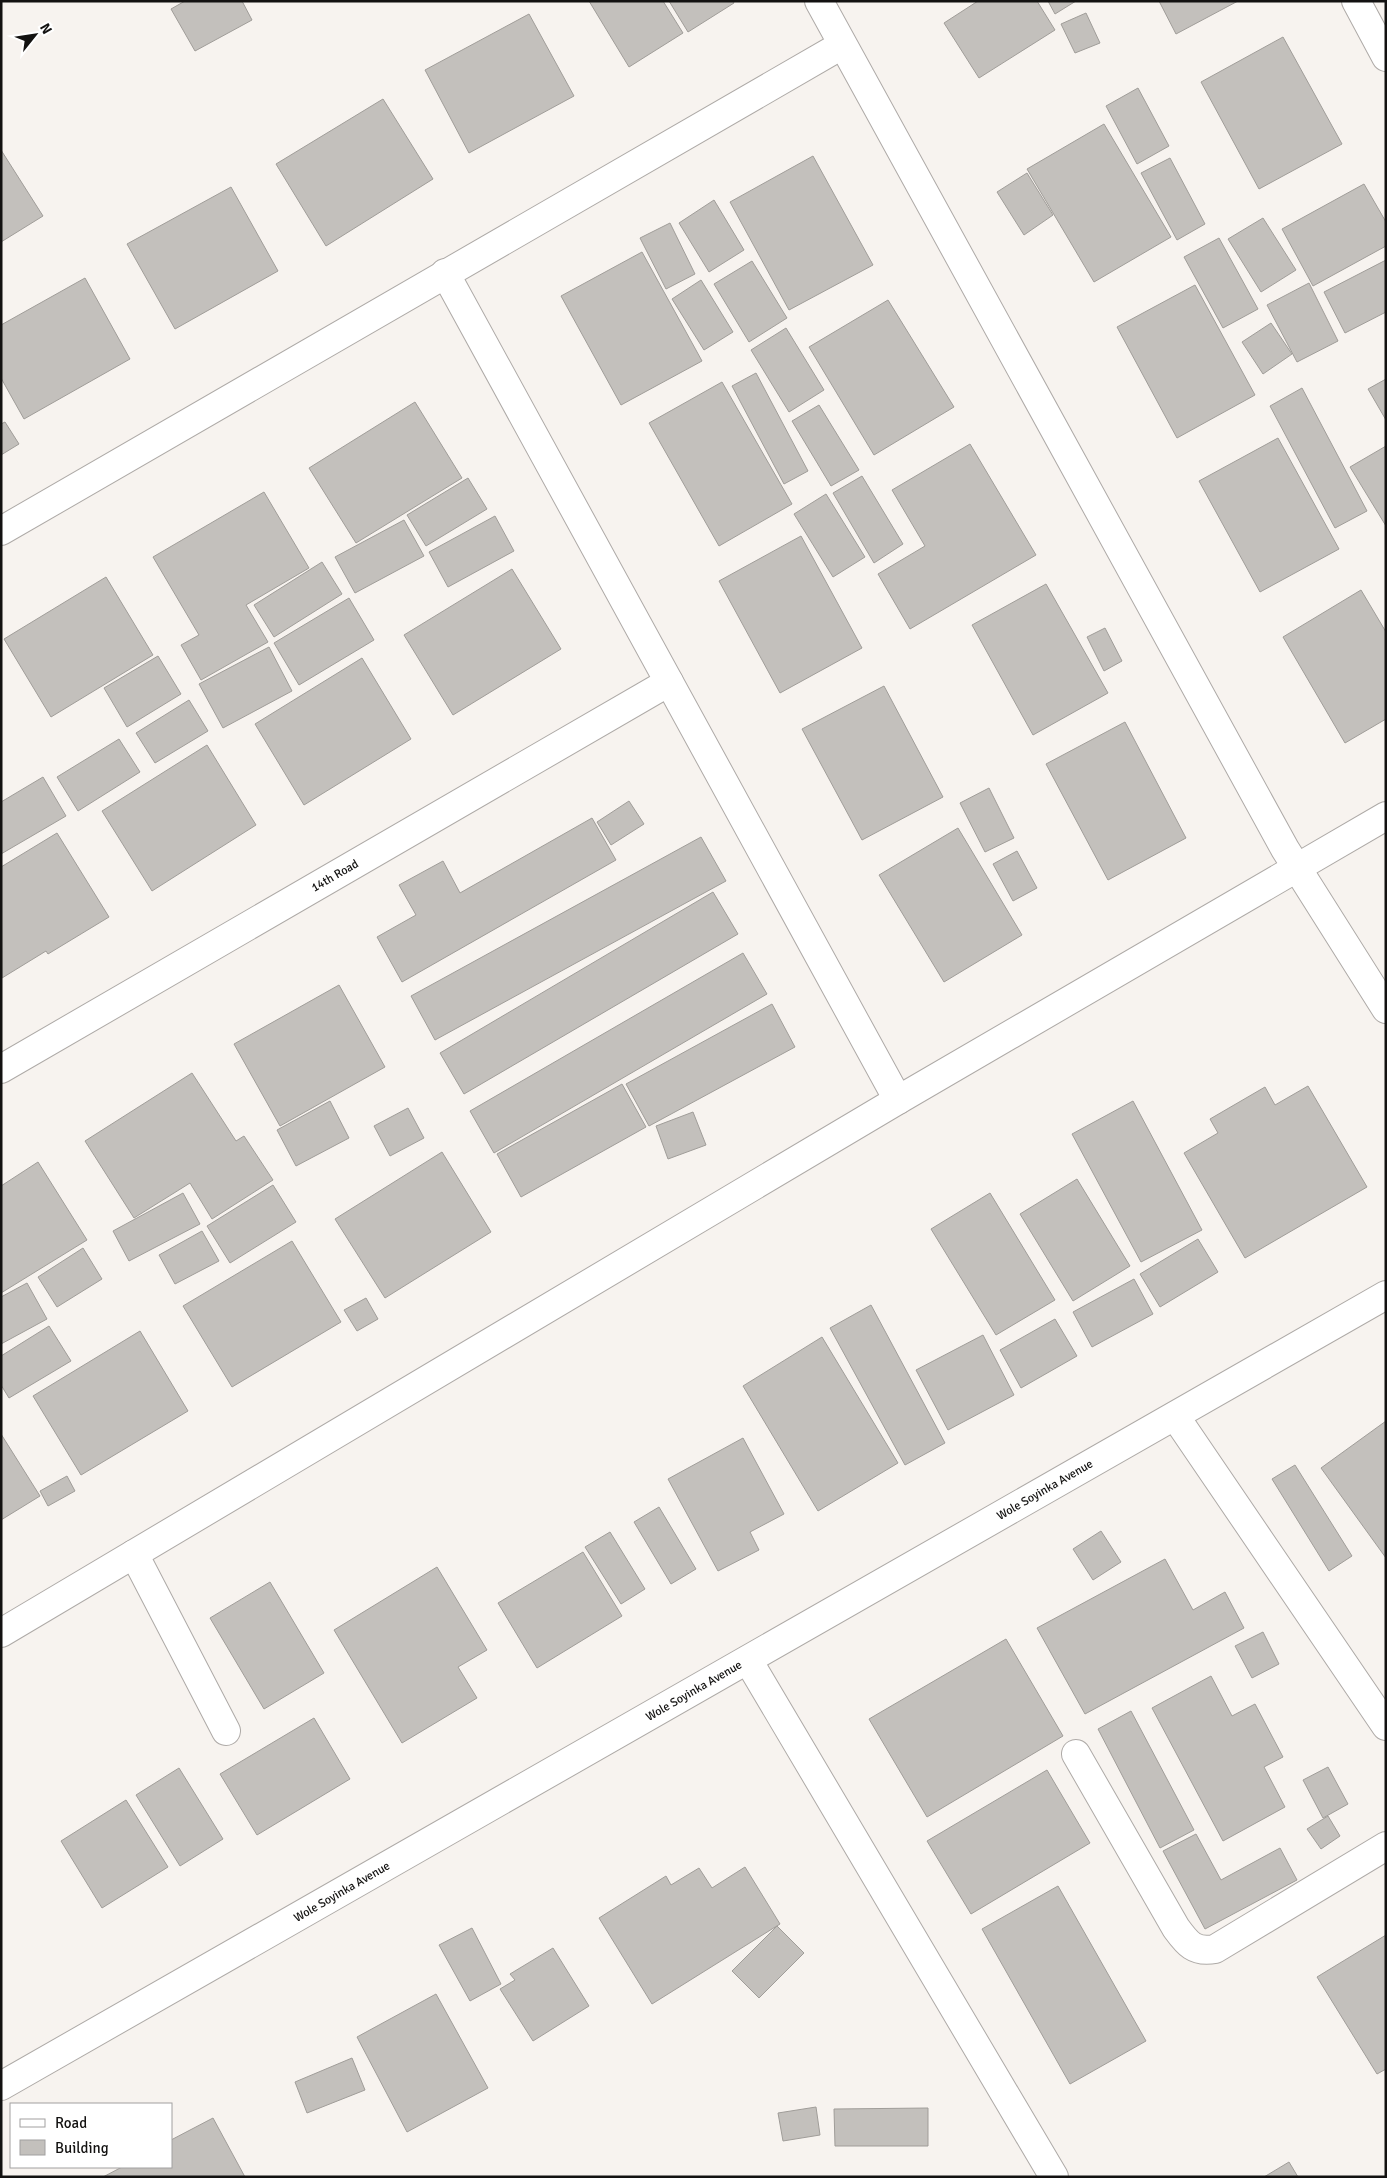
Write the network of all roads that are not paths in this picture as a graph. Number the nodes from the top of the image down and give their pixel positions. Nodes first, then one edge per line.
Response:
1 (820, 1) edge
2 (1356, 1) edge
3 (842, 45) junction
4 (1386, 57) edge
5 (445, 273) junction
6 (1, 531) edge
7 (669, 682) junction
8 (1386, 816) edge
9 (1296, 868) junction
10 (1386, 1010) edge
11 (1, 1069) edge
12 (898, 1100) junction
13 (1386, 1295) edge
14 (1175, 1416) junction
15 (134, 1554) junction
16 (1, 1633) edge
17 (748, 1660) junction
18 (1386, 1726) edge
19 (226, 1731) dead end
20 (1076, 1754) dead end
21 (1386, 1846) edge
22 (1, 2086) edge
23 (1054, 2177) edge

1 - 3 street
2 - 4 street
3 - 5 street
3 - 9 street
5 - 6 street
5 - 7 street
7 - 11 street, 14th Road
7 - 12 street
8 - 9 street
9 - 10 street
9 - 12 street
12 - 15 street
13 - 14 street, Wole Soyinka Avenue
14 - 17 street, Wole Soyinka Avenue
14 - 18 street
15 - 16 street
15 - 19 street
17 - 22 street, Wole Soyinka Avenue
17 - 23 street
20 - 21 street

